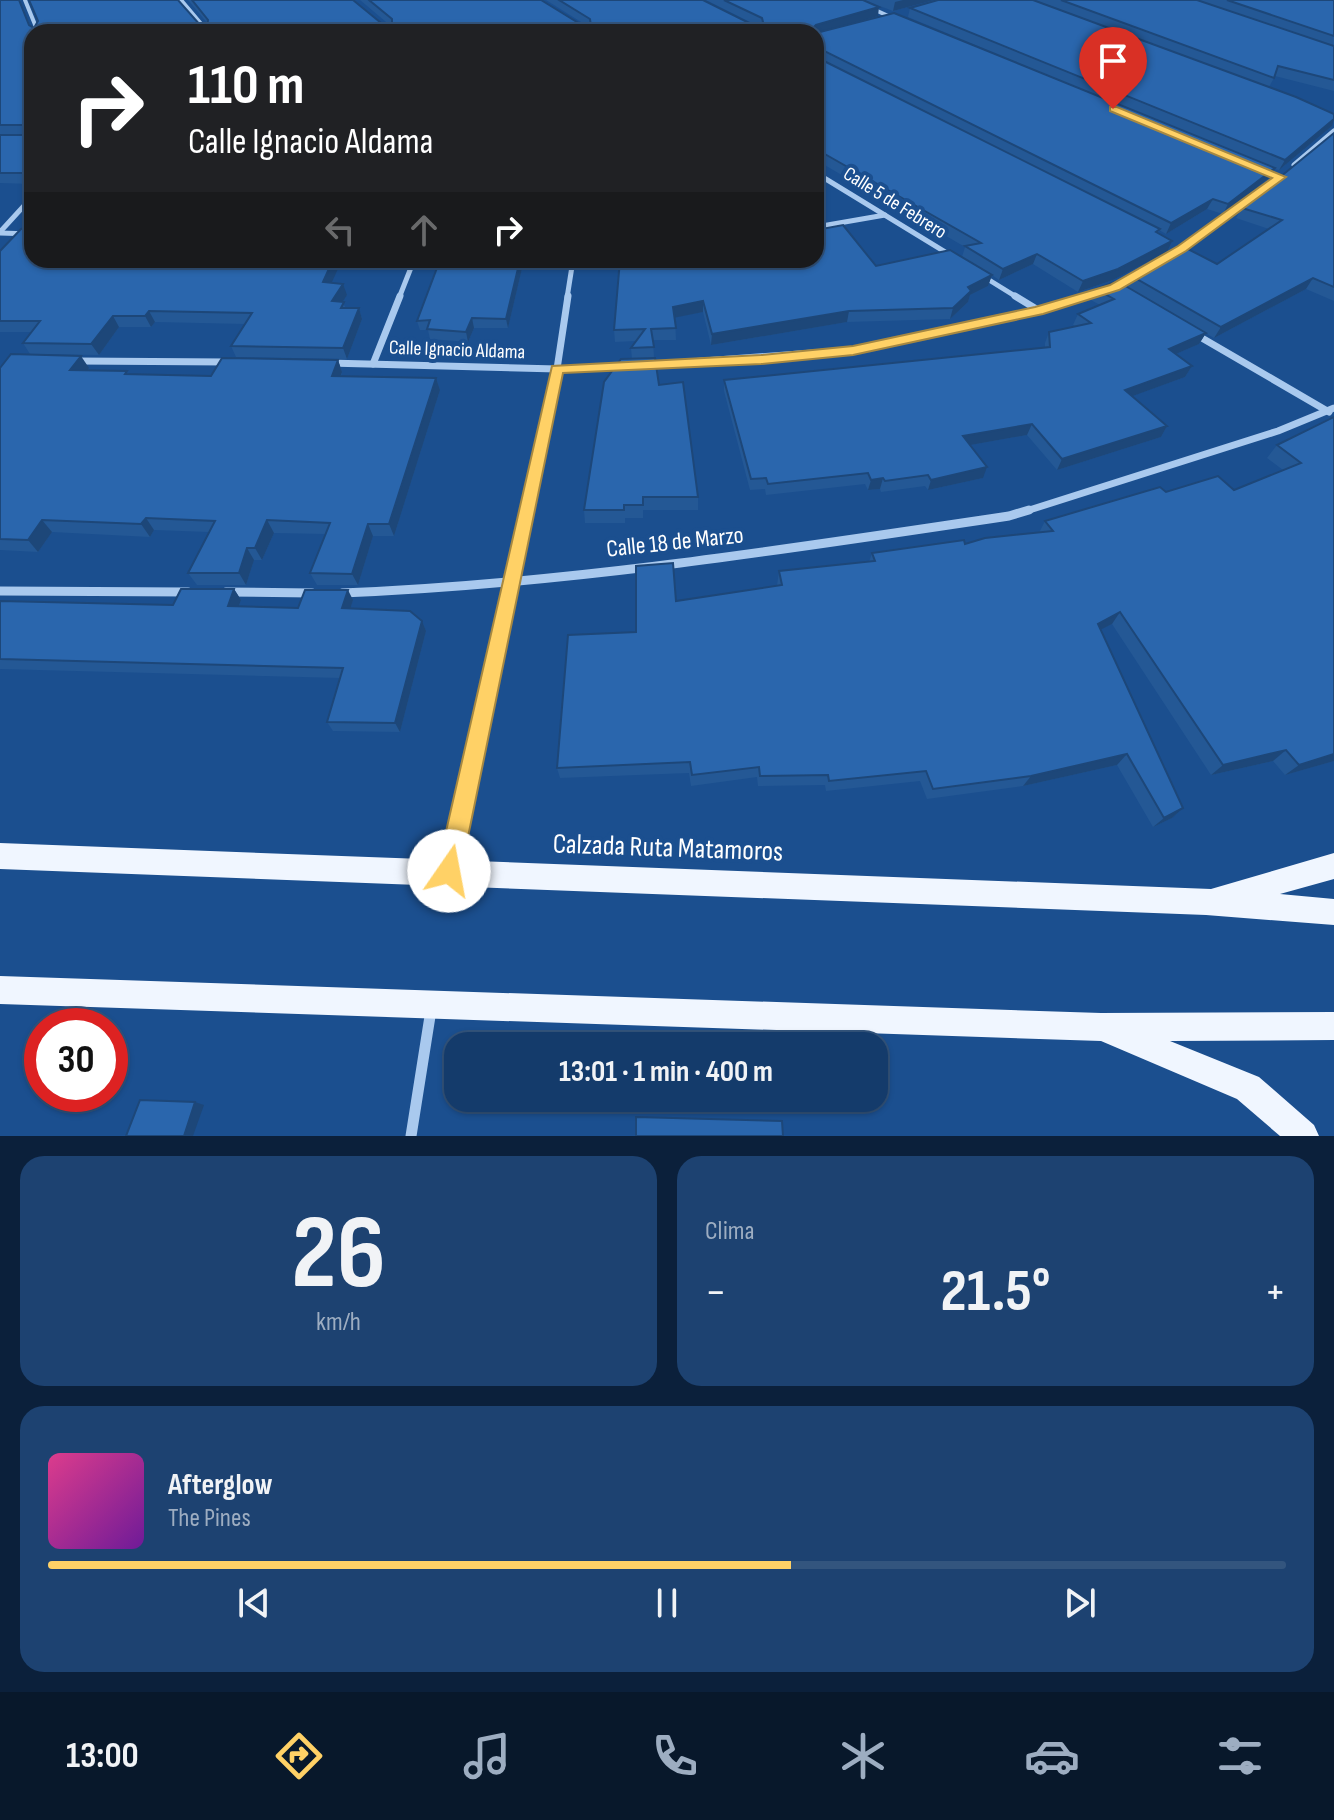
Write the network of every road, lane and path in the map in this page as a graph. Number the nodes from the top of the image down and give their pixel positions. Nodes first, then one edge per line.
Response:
1 (25, 0) edge
2 (181, 0) edge
3 (853, 0) edge
4 (905, 13) dead end
5 (891, 18) junction
6 (876, 22) edge
7 (35, 24) edge
8 (201, 24) edge
9 (905, 24) edge
10 (1334, 131) edge
11 (1291, 168) edge
12 (1266, 171) edge
13 (824, 178) edge
14 (24, 206) edge
15 (885, 215) junction
16 (824, 226) edge
17 (0, 232) edge
18 (24, 234) edge
19 (1168, 241) edge
20 (1182, 248) junction
21 (1168, 256) edge
22 (962, 263) edge
23 (411, 268) edge
24 (572, 268) edge
25 (974, 271) edge
26 (1141, 272) edge
27 (1114, 287) junction
28 (1128, 295) edge
29 (1038, 311) junction
30 (1181, 326) edge
31 (62, 361) edge
32 (233, 363) edge
33 (326, 363) edge
34 (373, 364) junction
35 (557, 369) junction
36 (1332, 410) edge
37 (510, 579) junction
38 (0, 591) edge
39 (191, 592) edge
40 (207, 592) edge
41 (319, 593) edge
42 (335, 593) edge
43 (0, 856) edge
44 (1334, 866) edge
45 (449, 871) junction
46 (1206, 902) junction
47 (1334, 912) edge
48 (0, 990) edge
49 (431, 1007) junction
50 (1334, 1026) edge
51 (1101, 1027) junction
52 (411, 1136) edge
53 (1303, 1136) edge

1 - 7 street
2 - 8 street
3 - 5 street
4 - 5 street
5 - 6 street
5 - 9 street
10 - 11 street
12 - 20 street
13 - 15 street, Calle 5 de Febrero
14 - 17 street
15 - 16 street
15 - 22 street, Calle 5 de Febrero
17 - 18 street
19 - 20 street
20 - 21 street
23 - 34 street
24 - 35 street
25 - 29 street
26 - 27 street, Calle Ignacio Aldama
27 - 28 street
27 - 29 street, Calle Ignacio Aldama
29 - 35 street, Calle Ignacio Aldama
30 - 36 street
31 - 32 street
33 - 34 street, Calle Ignacio Aldama
34 - 35 street, Calle Ignacio Aldama
35 - 37 street
36 - 37 street, Calle 18 de Marzo
37 - 42 street, Calle 18 de Marzo
37 - 45 street
38 - 39 street
40 - 41 street
43 - 45 main road, Calzada Ruta Matamoros
44 - 46 main road
45 - 46 main road, Calzada Ruta Matamoros
46 - 47 main road, Calzada Ruta Matamoros
48 - 49 main road
49 - 51 main road
49 - 52 street
50 - 51 main road
51 - 53 main road

